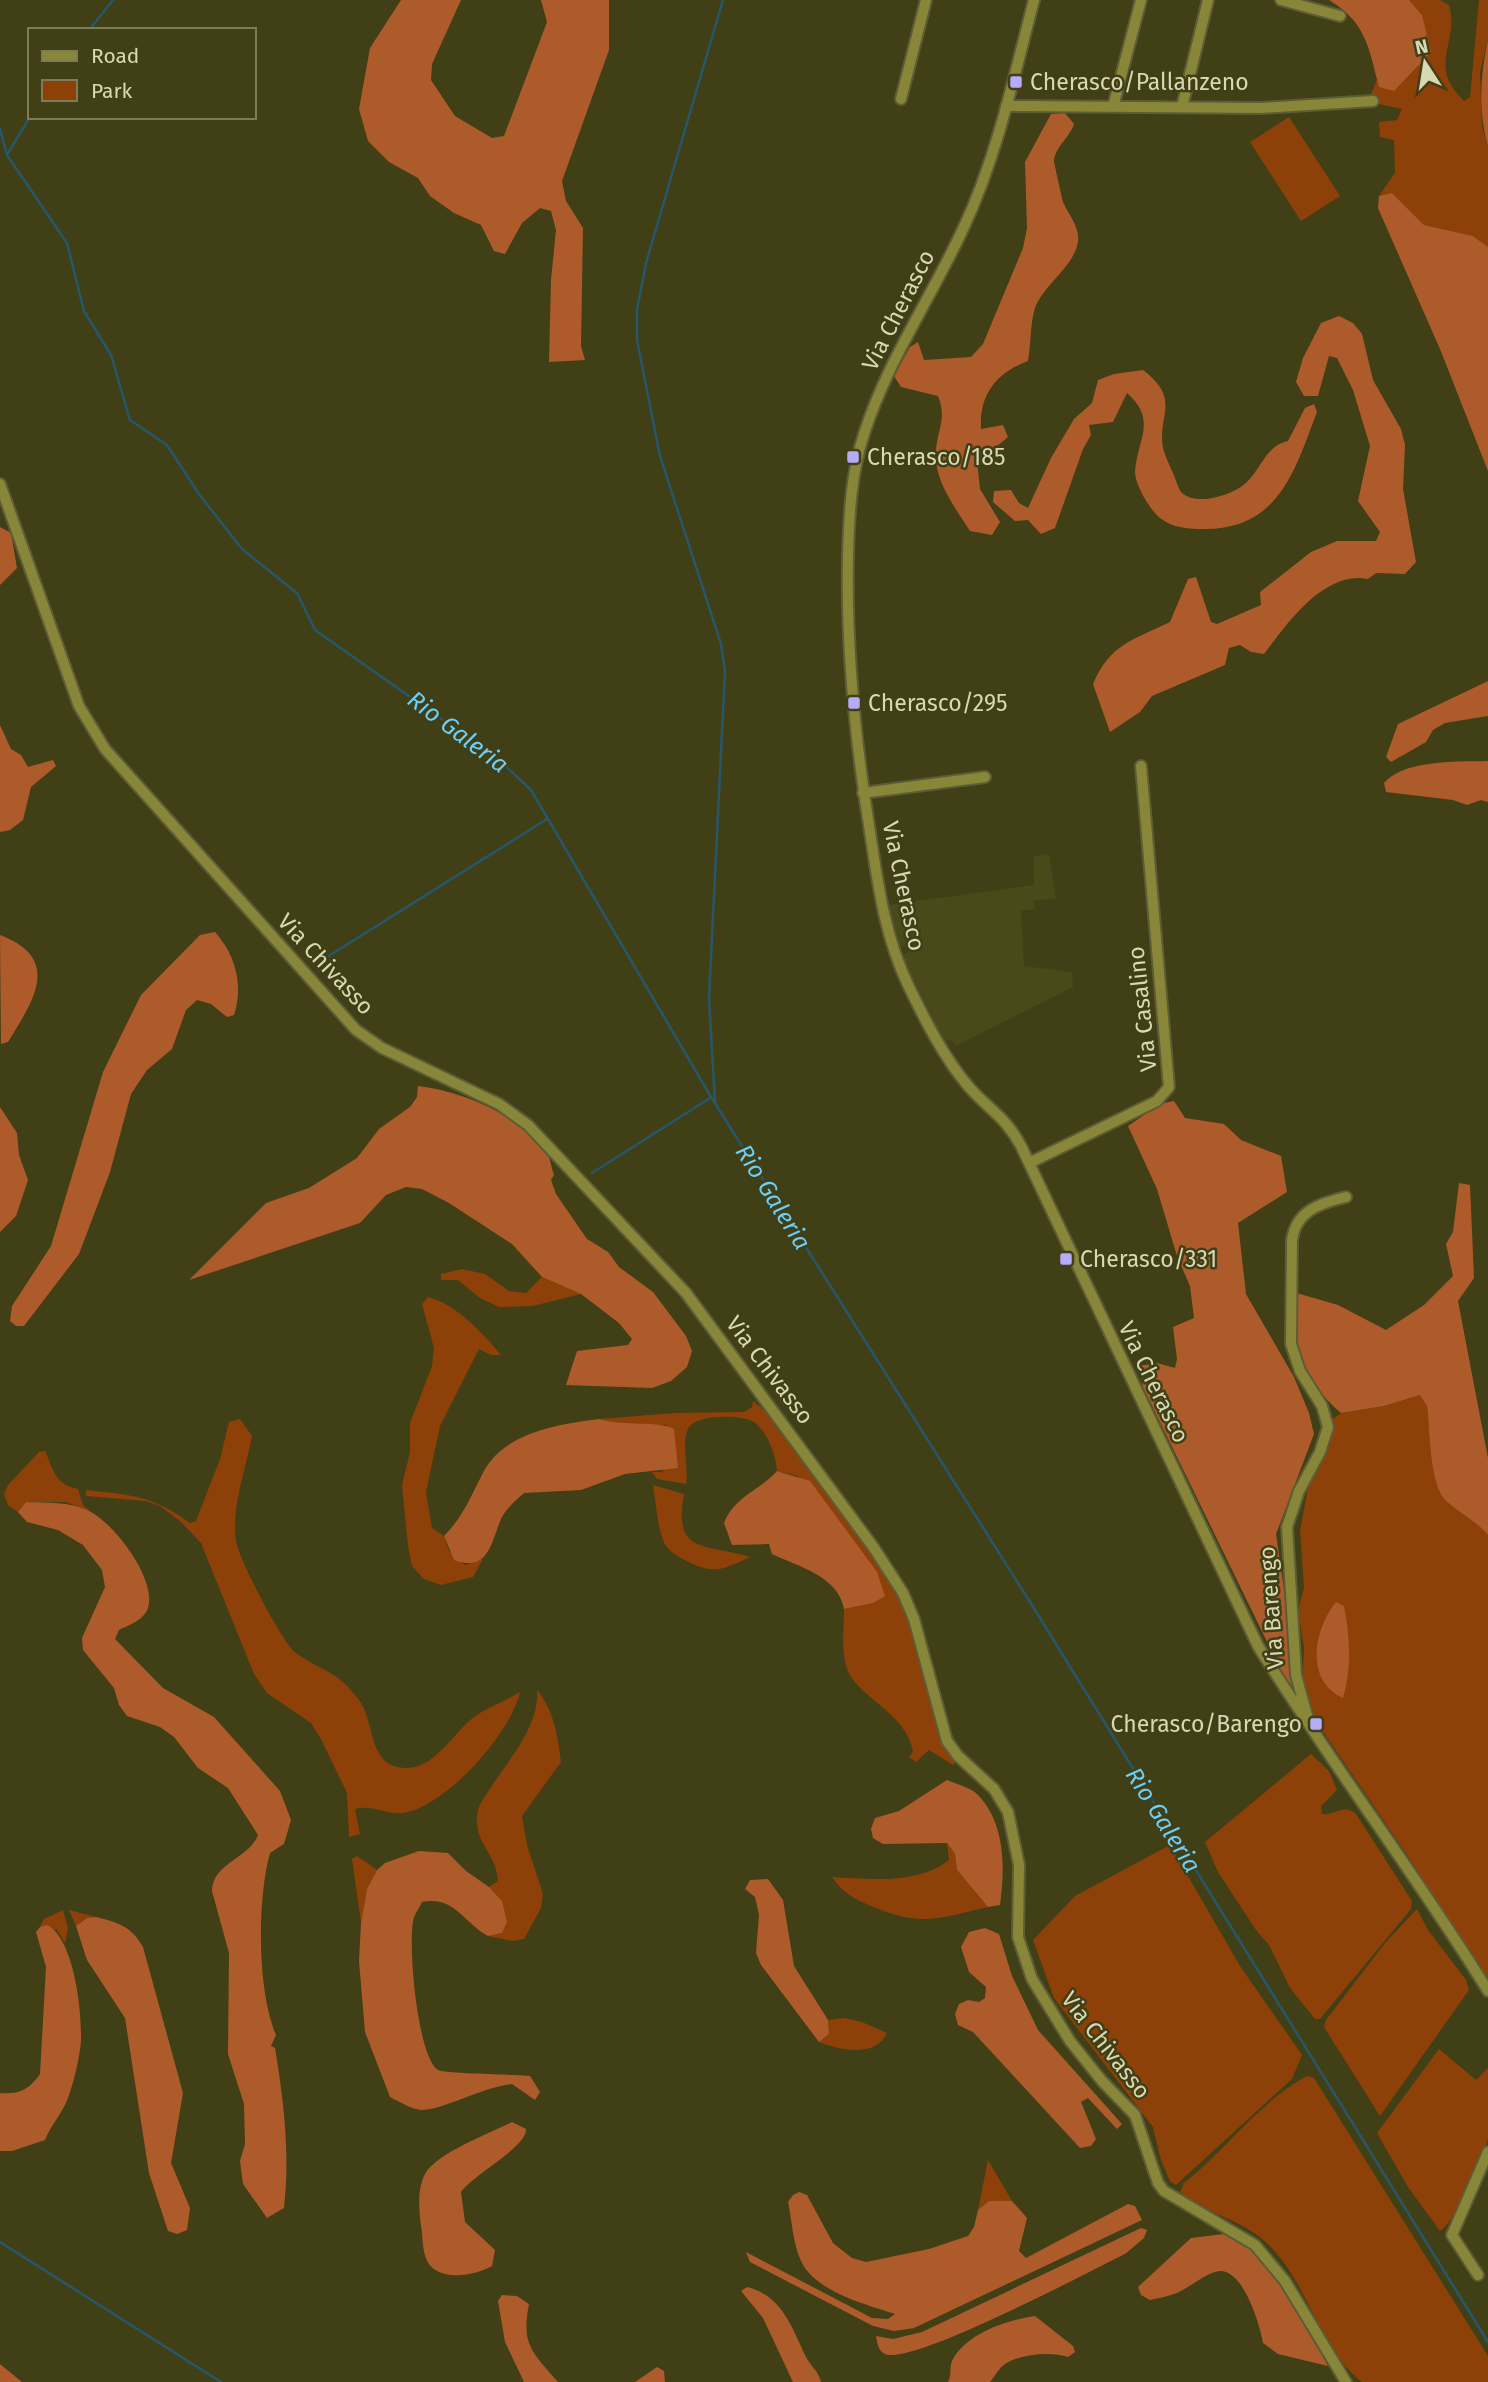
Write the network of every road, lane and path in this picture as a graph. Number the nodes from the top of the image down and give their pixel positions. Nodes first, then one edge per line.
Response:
1 (926, 0) edge
2 (1034, 0) edge
3 (1142, 0) edge
4 (1208, 0) edge
5 (1281, 0) edge
6 (1340, 16) dead end
7 (901, 99) dead end
8 (1373, 101) dead end
9 (1006, 106) junction
10 (1113, 107) junction
11 (1182, 107) junction
12 (0, 484) edge
13 (1141, 766) dead end
14 (985, 777) dead end
15 (863, 793) junction
16 (1030, 1163) junction
17 (1346, 1197) dead end
18 (1310, 1728) junction
19 (1488, 1991) edge
20 (1488, 2152) edge
21 (1478, 2275) dead end
22 (1346, 2382) edge

1 - 7 street
2 - 9 street, Via Cherasco
3 - 10 street
4 - 11 street
5 - 6 street
8 - 11 street
9 - 10 street
9 - 15 street, Via Cherasco
10 - 11 street
12 - 22 street, Via Chivasso
13 - 16 street, Via Casalino
14 - 15 street
15 - 16 street, Via Cherasco
16 - 18 street, Via Cherasco
17 - 18 street, Via Barengo
18 - 19 street, Via Cherasco
20 - 21 street

